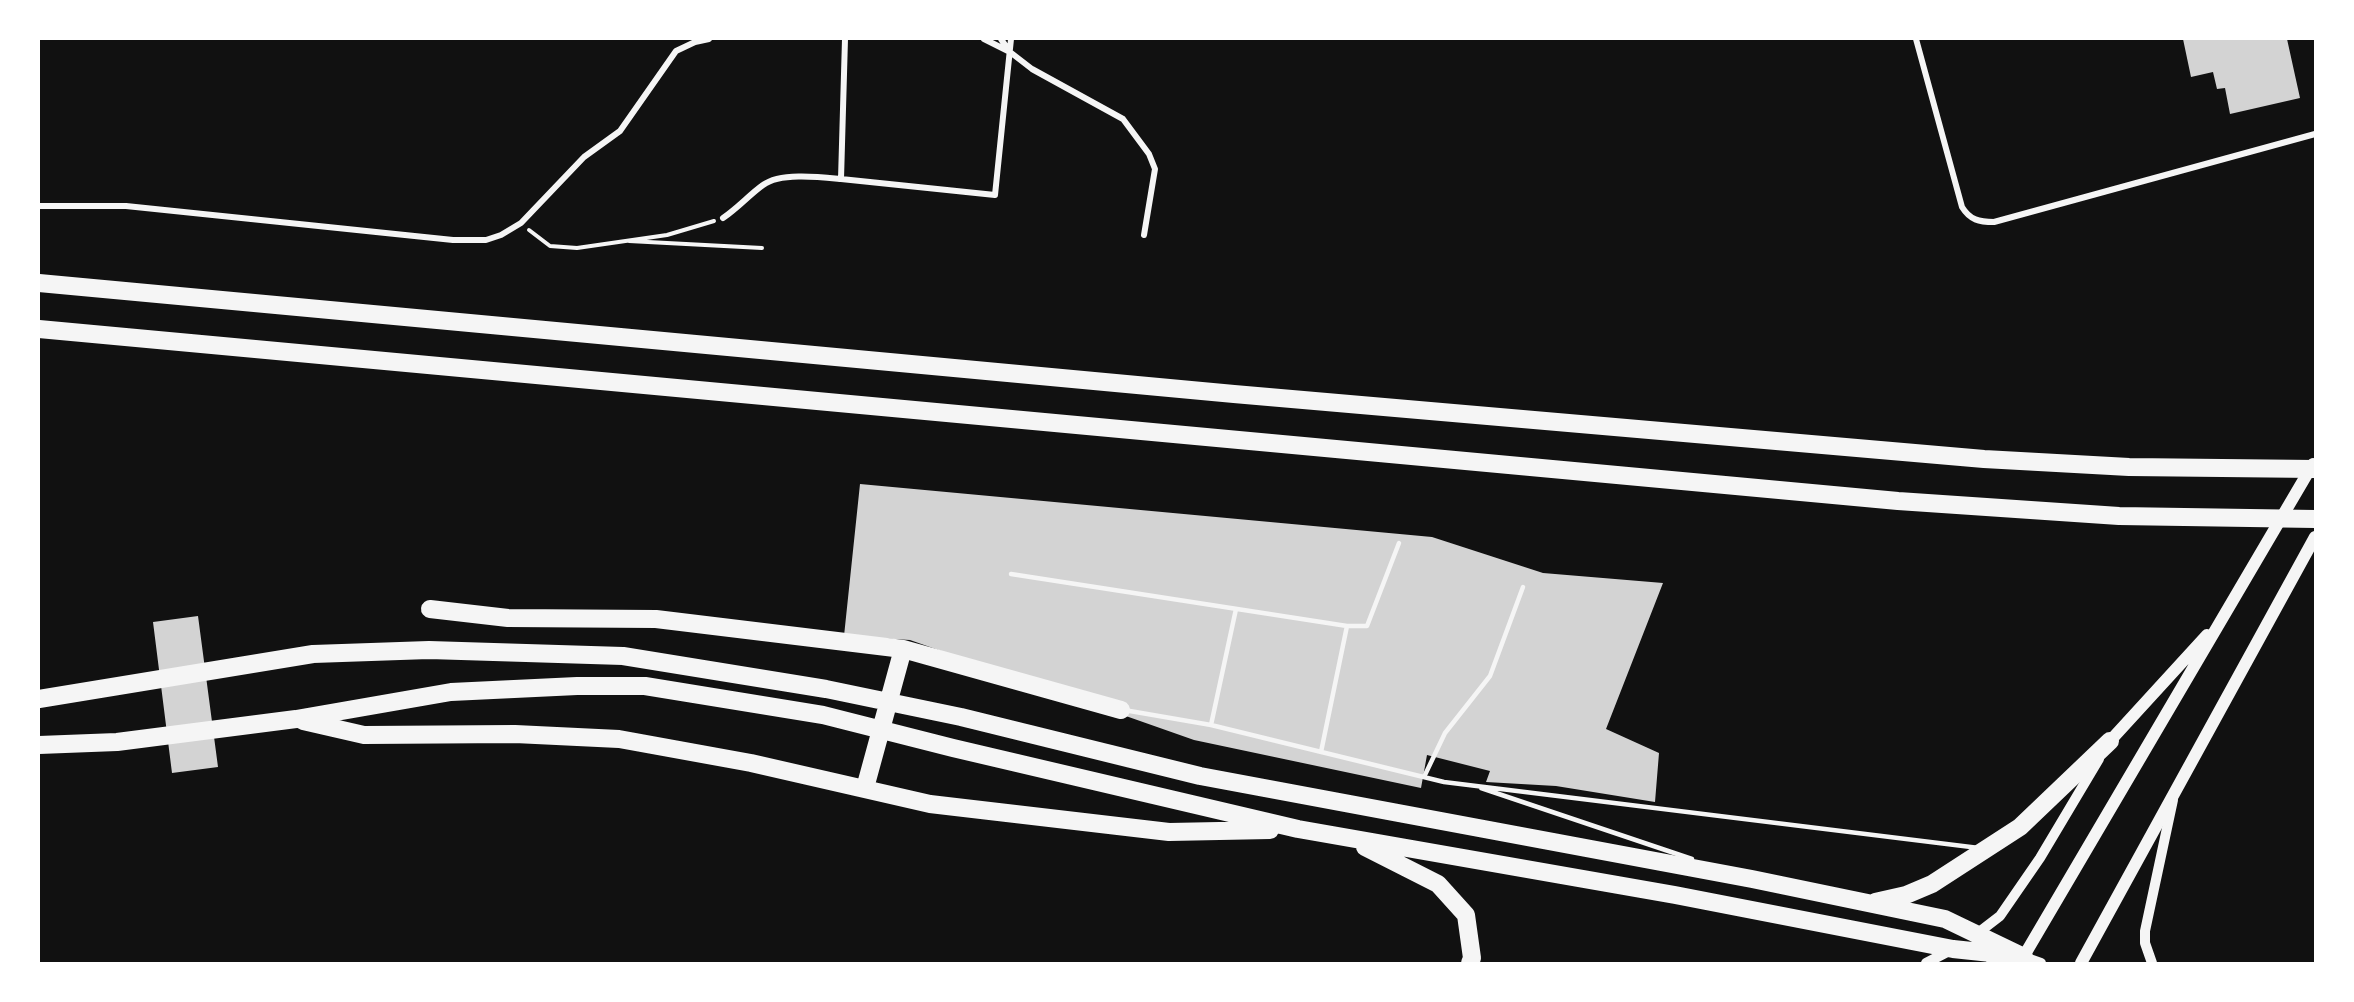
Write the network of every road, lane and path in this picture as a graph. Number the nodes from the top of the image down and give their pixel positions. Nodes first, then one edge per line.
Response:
1 (709, 39) edge
2 (845, 39) edge
3 (984, 39) edge
4 (1001, 39) edge
5 (1011, 39) edge
6 (1916, 39) edge
7 (1010, 52) junction
8 (2315, 134) edge
9 (842, 179) junction
10 (39, 206) edge
11 (723, 218) joint
12 (521, 223) junction
13 (1144, 235) dead end
14 (616, 241) junction
15 (762, 248) dead end
16 (39, 283) edge
17 (39, 329) edge
18 (2315, 460) edge
19 (2315, 469) edge
20 (2315, 519) edge
21 (2315, 537) edge
22 (1399, 543) dead end
23 (1011, 574) dead end
24 (1523, 587) dead end
25 (430, 609) dead end
26 (1236, 609) junction
27 (2223, 616) junction
28 (1347, 626) junction
29 (903, 649) junction
30 (45, 697) edge
31 (1121, 710) joint
32 (296, 719) junction
33 (1211, 725) junction
34 (2110, 741) junction
35 (39, 745) edge
36 (1321, 752) junction
37 (1424, 777) junction
38 (1473, 785) junction
39 (865, 788) junction
40 (2175, 791) junction
41 (1298, 829) junction
42 (1347, 838) junction
43 (1987, 849) junction
44 (1696, 861) dead end
45 (1707, 864) dead end
46 (1752, 879) junction
47 (1870, 903) junction
48 (1977, 934) junction
49 (1953, 950) junction
50 (2022, 960) edge
51 (1470, 963) edge
52 (1926, 963) edge
53 (1991, 963) edge
54 (2041, 963) edge
55 (2081, 963) edge
56 (2152, 963) edge

1 - 12 street
2 - 9 street
3 - 7 street
4 - 7 street
5 - 7 street
6 - 8 street
7 - 9 street
7 - 13 street
9 - 11 street
10 - 12 street
11 - 14 path
12 - 14 path
14 - 15 path
16 - 19 highway
17 - 20 highway
18 - 27 main road
21 - 40 main road
22 - 28 lane
23 - 26 lane
24 - 37 lane
25 - 29 highway
26 - 28 lane
26 - 33 lane
27 - 34 main road
27 - 50 main road
28 - 36 lane
29 - 31 highway
29 - 39 highway
30 - 46 highway
31 - 33 lane
32 - 35 highway
32 - 39 highway
32 - 41 highway
33 - 36 lane
34 - 43 highway
34 - 48 street
36 - 37 lane
37 - 38 lane
38 - 43 lane
38 - 44 lane
39 - 41 highway
40 - 55 main road
40 - 56 street
41 - 42 highway
42 - 49 highway
42 - 51 highway
43 - 47 highway
45 - 46 lane
46 - 47 highway
47 - 48 highway
48 - 49 street
48 - 50 highway
49 - 50 highway
49 - 52 street
50 - 53 street
50 - 54 street

